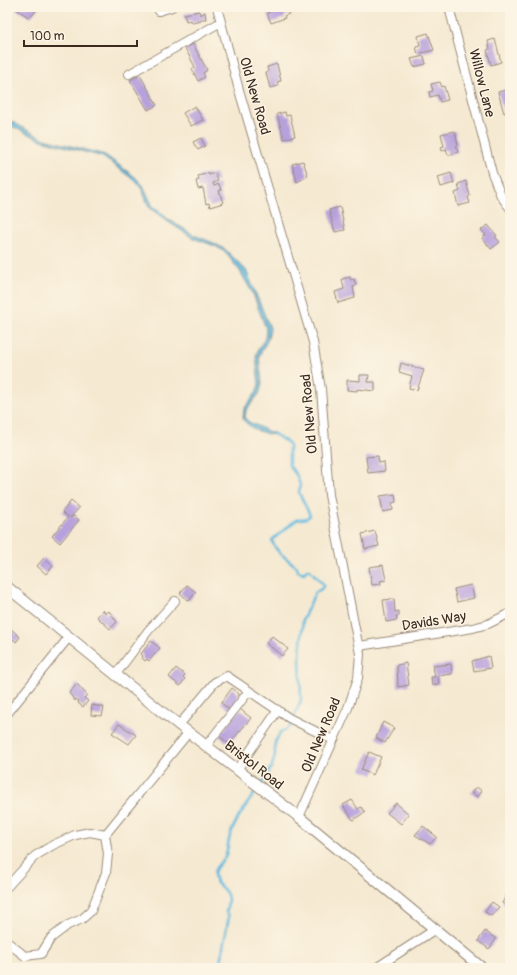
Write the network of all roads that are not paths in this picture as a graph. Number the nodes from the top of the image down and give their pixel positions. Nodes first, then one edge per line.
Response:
1 (172, 7) edge
2 (217, 7) edge
3 (449, 7) edge
4 (159, 10) dead end
5 (221, 22) junction
6 (129, 74) dead end
7 (510, 208) edge
8 (7, 587) edge
9 (175, 601) dead end
10 (510, 612) edge
11 (70, 638) junction
12 (359, 646) junction
13 (116, 674) junction
14 (249, 691) junction
15 (278, 710) junction
16 (7, 714) edge
17 (179, 725) junction
18 (188, 732) junction
19 (333, 740) junction
20 (206, 746) junction
21 (237, 770) junction
22 (299, 817) junction
23 (105, 834) junction
24 (7, 887) edge
25 (434, 930) junction
26 (7, 942) edge
27 (510, 965) edge
28 (376, 968) edge
29 (482, 968) edge
30 (508, 968) edge

1 - 4 street
2 - 5 street, Old New Road
3 - 7 street, Willow Lane
5 - 6 street
5 - 12 street, Old New Road
8 - 11 main road, Bristol Road
9 - 13 street
10 - 12 street, Davids Way
11 - 13 main road, Bristol Road
11 - 16 street
12 - 19 street, Old New Road
13 - 17 main road, Bristol Road
14 - 15 street
14 - 17 street
14 - 20 street
15 - 19 street
15 - 21 street
17 - 18 main road, Bristol Road
18 - 20 main road, Bristol Road
18 - 23 street
19 - 22 street, Old New Road
20 - 21 main road, Bristol Road
21 - 22 main road, Bristol Road
22 - 25 main road, Bristol Road
23 - 24 street
23 - 26 street
25 - 28 street
25 - 29 main road, Bristol Road
27 - 30 street

